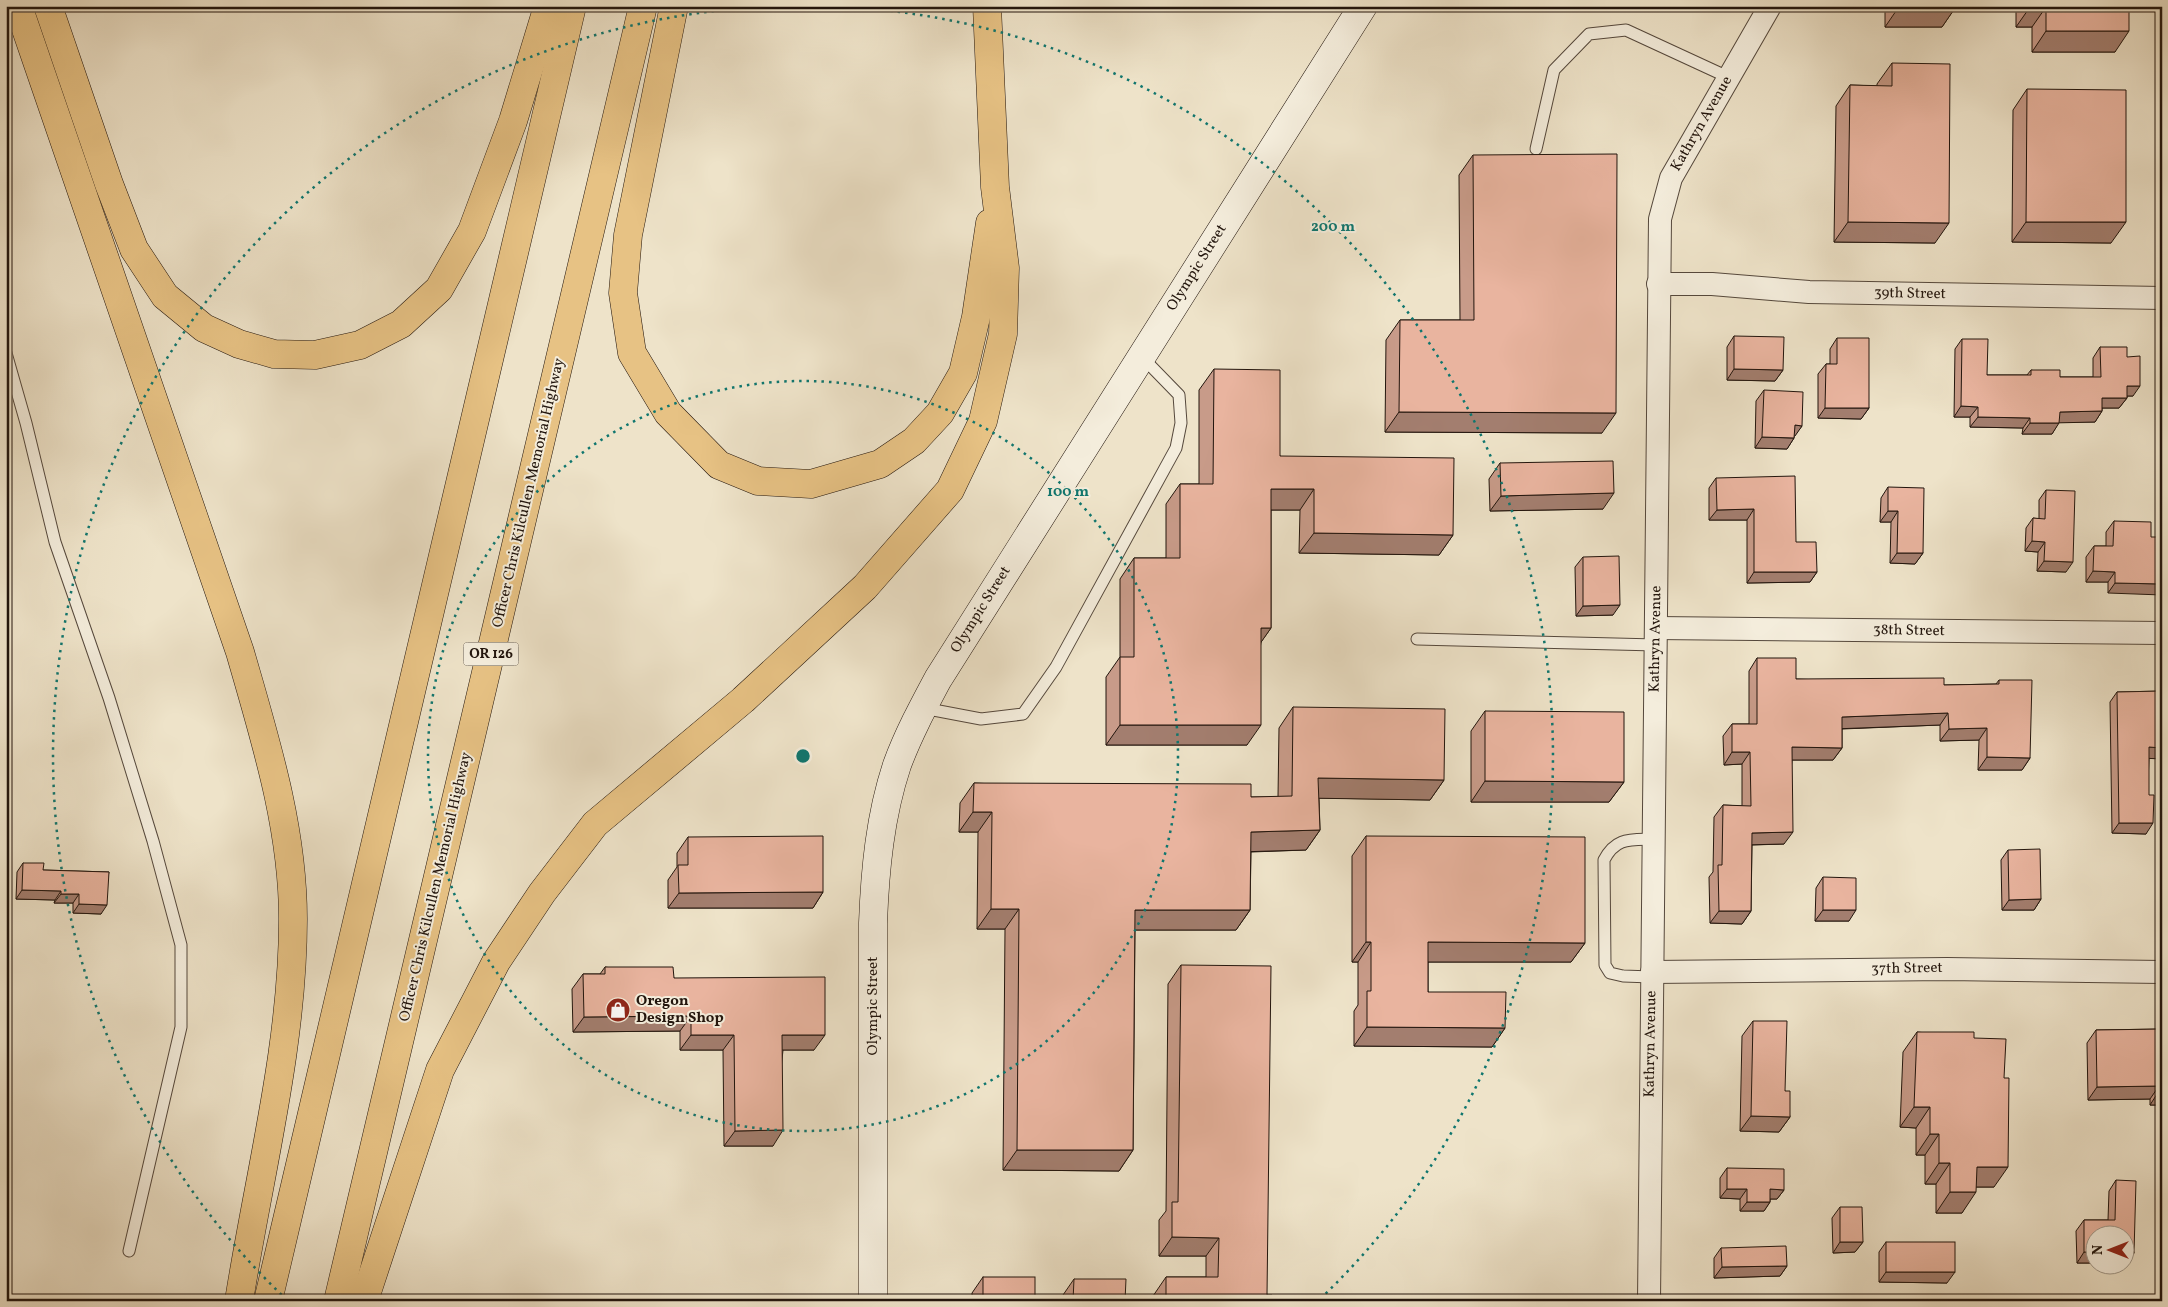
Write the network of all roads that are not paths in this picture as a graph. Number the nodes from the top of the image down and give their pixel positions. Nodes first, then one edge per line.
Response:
1 (18, 6) edge
2 (48, 6) edge
3 (548, 6) edge
4 (572, 6) edge
5 (644, 6) edge
6 (674, 6) edge
7 (988, 6) edge
8 (1363, 6) edge
9 (1770, 6) edge
10 (1730, 78) junction
11 (1536, 149) dead end
12 (995, 187) junction
13 (1658, 284) junction
14 (2162, 298) edge
15 (6, 353) edge
16 (1141, 357) junction
17 (2162, 634) edge
18 (1656, 637) junction
19 (1417, 639) dead end
20 (923, 708) junction
21 (1654, 839) junction
22 (2162, 972) edge
23 (1652, 974) junction
24 (129, 1251) dead end
25 (239, 1301) edge
26 (268, 1301) edge
27 (338, 1301) edge
28 (364, 1301) edge
29 (873, 1301) edge
30 (1649, 1301) edge

1 - 25 highway
2 - 3 highway
4 - 26 highway
5 - 27 highway, Officer Chris Kilcullen Memorial Highway / OR 126
6 - 12 highway
7 - 12 highway
8 - 16 main road, Olympic Street
9 - 10 street, Kathryn Avenue
10 - 11 lane
10 - 13 street, Kathryn Avenue
12 - 28 highway
13 - 14 street, 39th Street
13 - 18 street, Kathryn Avenue
15 - 24 lane
16 - 20 main road, Olympic Street
16 - 20 lane
17 - 18 street, 38th Street
18 - 19 lane
18 - 21 street, Kathryn Avenue
20 - 29 main road, Olympic Street
21 - 23 street, Kathryn Avenue
21 - 23 lane
22 - 23 street, 37th Street
23 - 30 street, Kathryn Avenue

